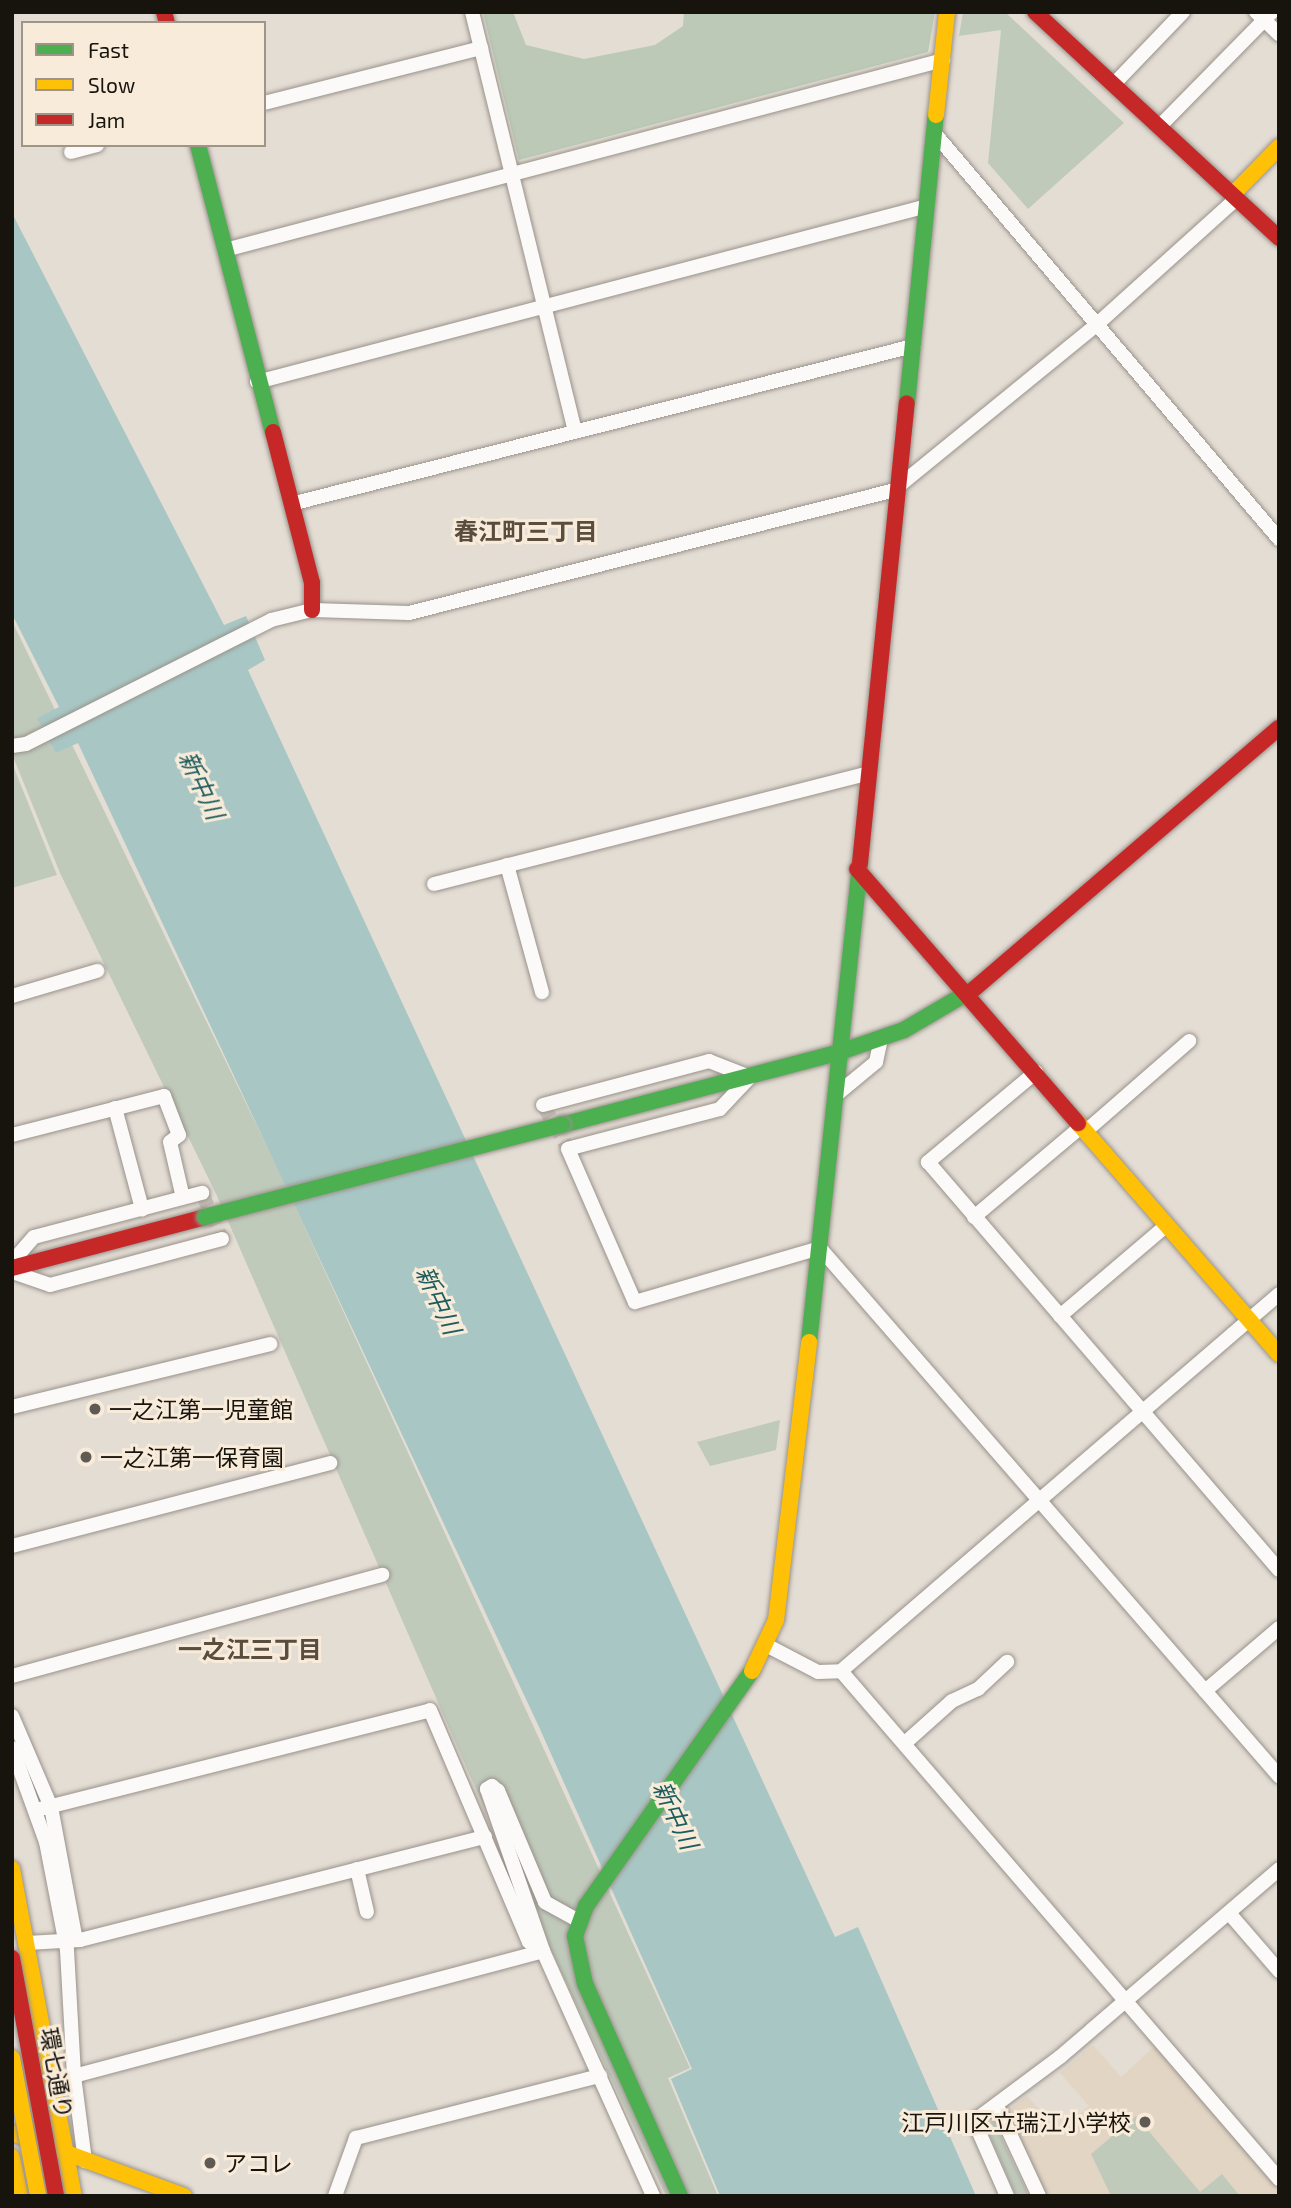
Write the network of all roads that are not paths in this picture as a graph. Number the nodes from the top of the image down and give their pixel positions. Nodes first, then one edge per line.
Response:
1 (472, 12) edge
2 (947, 12) edge
3 (1035, 12) edge
4 (1183, 12) edge
5 (1264, 15) edge
6 (1279, 34) edge
7 (481, 48) junction
8 (943, 61) junction
9 (1113, 85) junction
10 (266, 102) edge
11 (1159, 127) junction
12 (936, 135) junction
13 (90, 147) edge
14 (199, 147) edge
15 (1279, 147) edge
16 (71, 152) dead end
17 (512, 174) junction
18 (1235, 196) junction
19 (927, 206) junction
20 (1279, 238) edge
21 (225, 250) junction
22 (544, 307) junction
23 (1095, 326) junction
24 (913, 346) junction
25 (257, 382) junction
26 (575, 432) junction
27 (899, 487) junction
28 (291, 504) junction
29 (1279, 539) edge
30 (312, 610) junction
31 (1279, 728) edge
32 (19, 745) edge
33 (869, 773) junction
34 (507, 865) junction
35 (857, 869) junction
36 (434, 884) dead end
37 (97, 971) dead end
38 (542, 992) dead end
39 (968, 994) junction
40 (12, 996) edge
41 (881, 1038) junction
42 (1189, 1041) dead end
43 (840, 1052) junction
44 (1036, 1072) junction
45 (750, 1077) junction
46 (836, 1096) junction
47 (543, 1105) dead end
48 (116, 1108) junction
49 (1084, 1128) junction
50 (12, 1135) edge
51 (202, 1193) dead end
52 (183, 1198) junction
53 (142, 1209) junction
54 (974, 1217) junction
55 (1167, 1225) junction
56 (222, 1239) dead end
57 (820, 1248) junction
58 (12, 1262) edge
59 (12, 1270) edge
60 (1279, 1294) edge
61 (1060, 1316) junction
62 (1249, 1320) junction
63 (271, 1344) dead end
64 (1279, 1354) edge
65 (12, 1407) edge
66 (1141, 1412) junction
67 (330, 1463) dead end
68 (1039, 1500) junction
69 (12, 1546) edge
70 (1279, 1570) edge
71 (382, 1575) dead end
72 (1279, 1628) edge
73 (768, 1646) junction
74 (1007, 1662) dead end
75 (841, 1671) junction
76 (12, 1676) edge
77 (1205, 1691) junction
78 (12, 1716) edge
79 (905, 1743) junction
80 (12, 1748) edge
81 (1279, 1776) edge
82 (44, 1809) junction
83 (485, 1837) junction
84 (12, 1869) edge
85 (358, 1869) junction
86 (1279, 1869) edge
87 (367, 1912) dead end
88 (583, 1913) junction
89 (1229, 1913) junction
90 (69, 1940) junction
91 (27, 1942) junction
92 (543, 1951) junction
93 (12, 1958) edge
94 (1279, 1971) edge
95 (1126, 2002) junction
96 (12, 2058) edge
97 (74, 2076) junction
98 (600, 2076) junction
99 (997, 2106) junction
100 (12, 2133) edge
101 (67, 2154) junction
102 (12, 2157) edge
103 (85, 2161) junction
104 (1279, 2179) edge
105 (20, 2196) edge
106 (38, 2196) edge
107 (56, 2196) edge
108 (74, 2196) edge
109 (184, 2196) edge
110 (335, 2196) edge
111 (653, 2196) edge
112 (680, 2196) edge
113 (1007, 2196) edge
114 (1039, 2196) edge

1 - 7 street
2 - 8 street
3 - 9 street
4 - 9 street
5 - 6 street
5 - 11 street
7 - 10 street
7 - 17 street
8 - 12 street
8 - 17 street
9 - 11 street
11 - 18 street
12 - 19 street
12 - 23 street
13 - 16 street
14 - 21 street
15 - 18 street
17 - 21 street
17 - 22 street
18 - 20 street
18 - 23 street
19 - 22 street
19 - 24 street
21 - 25 street
22 - 25 street
22 - 26 street
23 - 27 street
23 - 29 street
24 - 26 street
24 - 27 street
25 - 28 street
26 - 28 street
27 - 30 street
27 - 33 street
28 - 30 street
30 - 32 street
31 - 39 street
33 - 34 street
33 - 35 street
34 - 36 street
34 - 38 street
35 - 39 street
35 - 43 street
37 - 40 street
39 - 41 street
39 - 44 street
41 - 43 street
41 - 46 street
42 - 49 street
43 - 45 street
43 - 46 street
44 - 49 street
44 - 54 street
45 - 47 street
45 - 57 street
45 - 59 street, bridge
46 - 57 street
48 - 50 street
48 - 52 street
48 - 53 street
49 - 54 street
49 - 55 street
51 - 52 street
52 - 53 street
53 - 58 street
54 - 61 street
55 - 61 street
55 - 62 street
56 - 59 street
57 - 68 street
57 - 73 street
60 - 62 street
61 - 66 street
62 - 64 street
62 - 66 street
63 - 65 street
66 - 68 street
66 - 70 street
67 - 69 street
68 - 75 street
68 - 77 street
71 - 76 street
72 - 77 street
73 - 75 street
73 - 88 street
74 - 79 street
75 - 79 street
77 - 81 street
78 - 82 street
79 - 95 street
80 - 82 street
82 - 83 street
82 - 90 street
83 - 85 street
83 - 92 street
84 - 91 street
85 - 87 street
85 - 90 street
86 - 89 street
88 - 92 street
88 - 112 street
89 - 94 street
89 - 95 street
90 - 91 street
90 - 97 street
91 - 101 street
92 - 97 street
92 - 98 street
93 - 107 street, 環七通り, bridge
95 - 99 street
95 - 104 street
96 - 106 street, 環七通り, bridge
97 - 103 street
98 - 110 street
98 - 111 street
99 - 113 street
99 - 114 street
100 - 101 street
101 - 103 street
101 - 108 street
102 - 105 street
103 - 109 street

